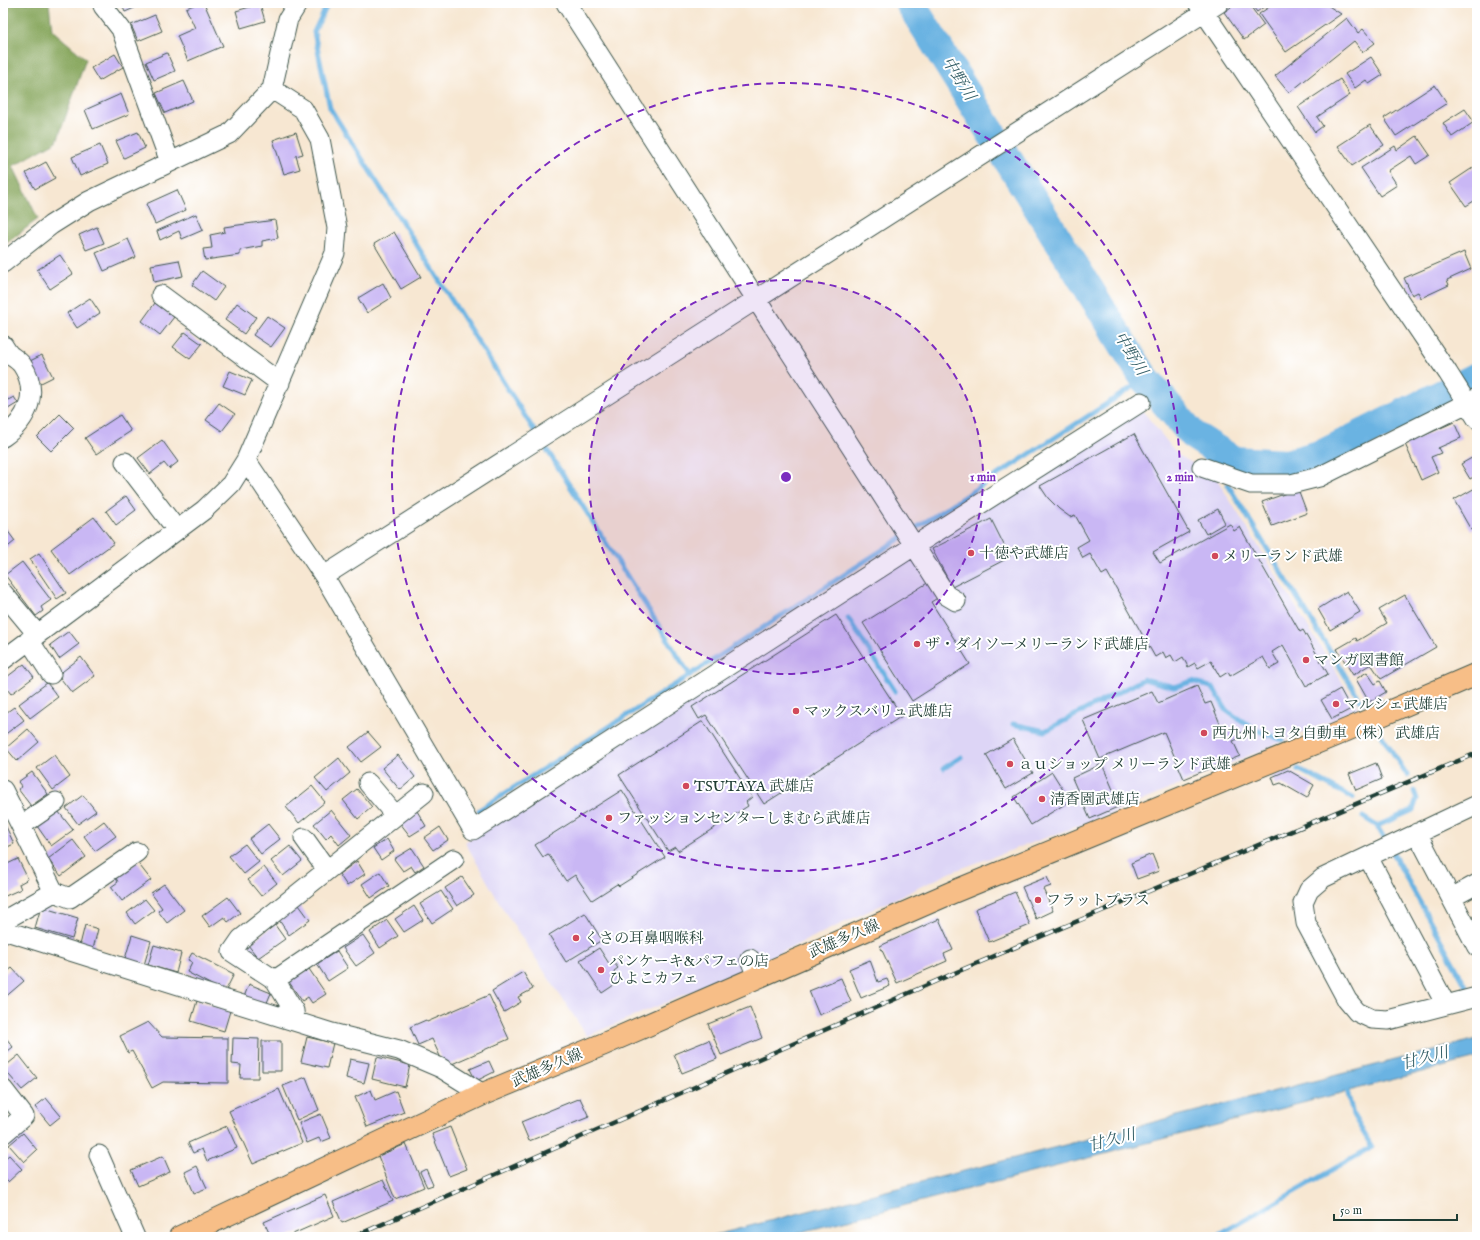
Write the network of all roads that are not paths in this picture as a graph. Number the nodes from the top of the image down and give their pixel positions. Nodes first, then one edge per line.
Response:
1 (298, 3) edge
2 (566, 3) edge
3 (103, 6) dead end
4 (1207, 6) edge
5 (272, 89) junction
6 (170, 162) junction
7 (3, 263) edge
8 (161, 296) dead end
9 (756, 299) junction
10 (3, 345) edge
11 (280, 383) junction
12 (1141, 402) dead end
13 (1471, 405) edge
14 (3, 437) edge
15 (246, 460) junction
16 (125, 462) dead end
17 (1202, 467) dead end
18 (177, 530) junction
19 (914, 546) junction
20 (324, 576) junction
21 (3, 593) edge
22 (956, 601) dead end
23 (33, 637) junction
24 (3, 660) edge
25 (51, 674) dead end
26 (1477, 674) edge
27 (368, 783) dead end
28 (3, 790) edge
29 (424, 793) dead end
30 (56, 802) dead end
31 (1477, 804) edge
32 (395, 815) junction
33 (21, 826) junction
34 (1417, 833) junction
35 (304, 838) dead end
36 (137, 852) dead end
37 (1374, 854) junction
38 (454, 860) dead end
39 (327, 870) junction
40 (1477, 884) edge
41 (54, 892) junction
42 (1451, 898) junction
43 (3, 921) edge
44 (3, 930) edge
45 (1477, 946) edge
46 (275, 980) junction
47 (1461, 1001) edge
48 (295, 1021) junction
49 (3, 1089) edge
50 (483, 1094) junction
51 (3, 1134) edge
52 (99, 1155) dead end
53 (218, 1219) junction
54 (136, 1237) edge
55 (163, 1237) edge
56 (180, 1237) edge

1 - 5 street
2 - 9 street
3 - 6 street
4 - 9 street
4 - 13 street
5 - 6 street
5 - 11 street
6 - 7 street
8 - 11 street
9 - 19 street
9 - 20 street
10 - 14 street
11 - 15 street
12 - 19 street
13 - 17 street
15 - 18 street
15 - 20 street
16 - 18 street
18 - 23 street
19 - 20 street
19 - 22 street
21 - 23 street
23 - 24 street
23 - 25 street
26 - 50 main road, 武雄多久線
27 - 32 street
28 - 33 street
29 - 32 street
30 - 33 street
31 - 34 street
32 - 39 street
33 - 41 street
34 - 37 street
34 - 42 street
35 - 39 street
36 - 41 street
37 - 47 street
37 - 47 street
38 - 46 street
39 - 46 street
40 - 42 street
41 - 43 street
42 - 45 street
44 - 48 street
46 - 48 street
48 - 50 street
49 - 51 street
50 - 53 main road, 武雄多久線
52 - 54 street
53 - 55 main road, 武雄多久線
53 - 56 main road, 武雄多久線

